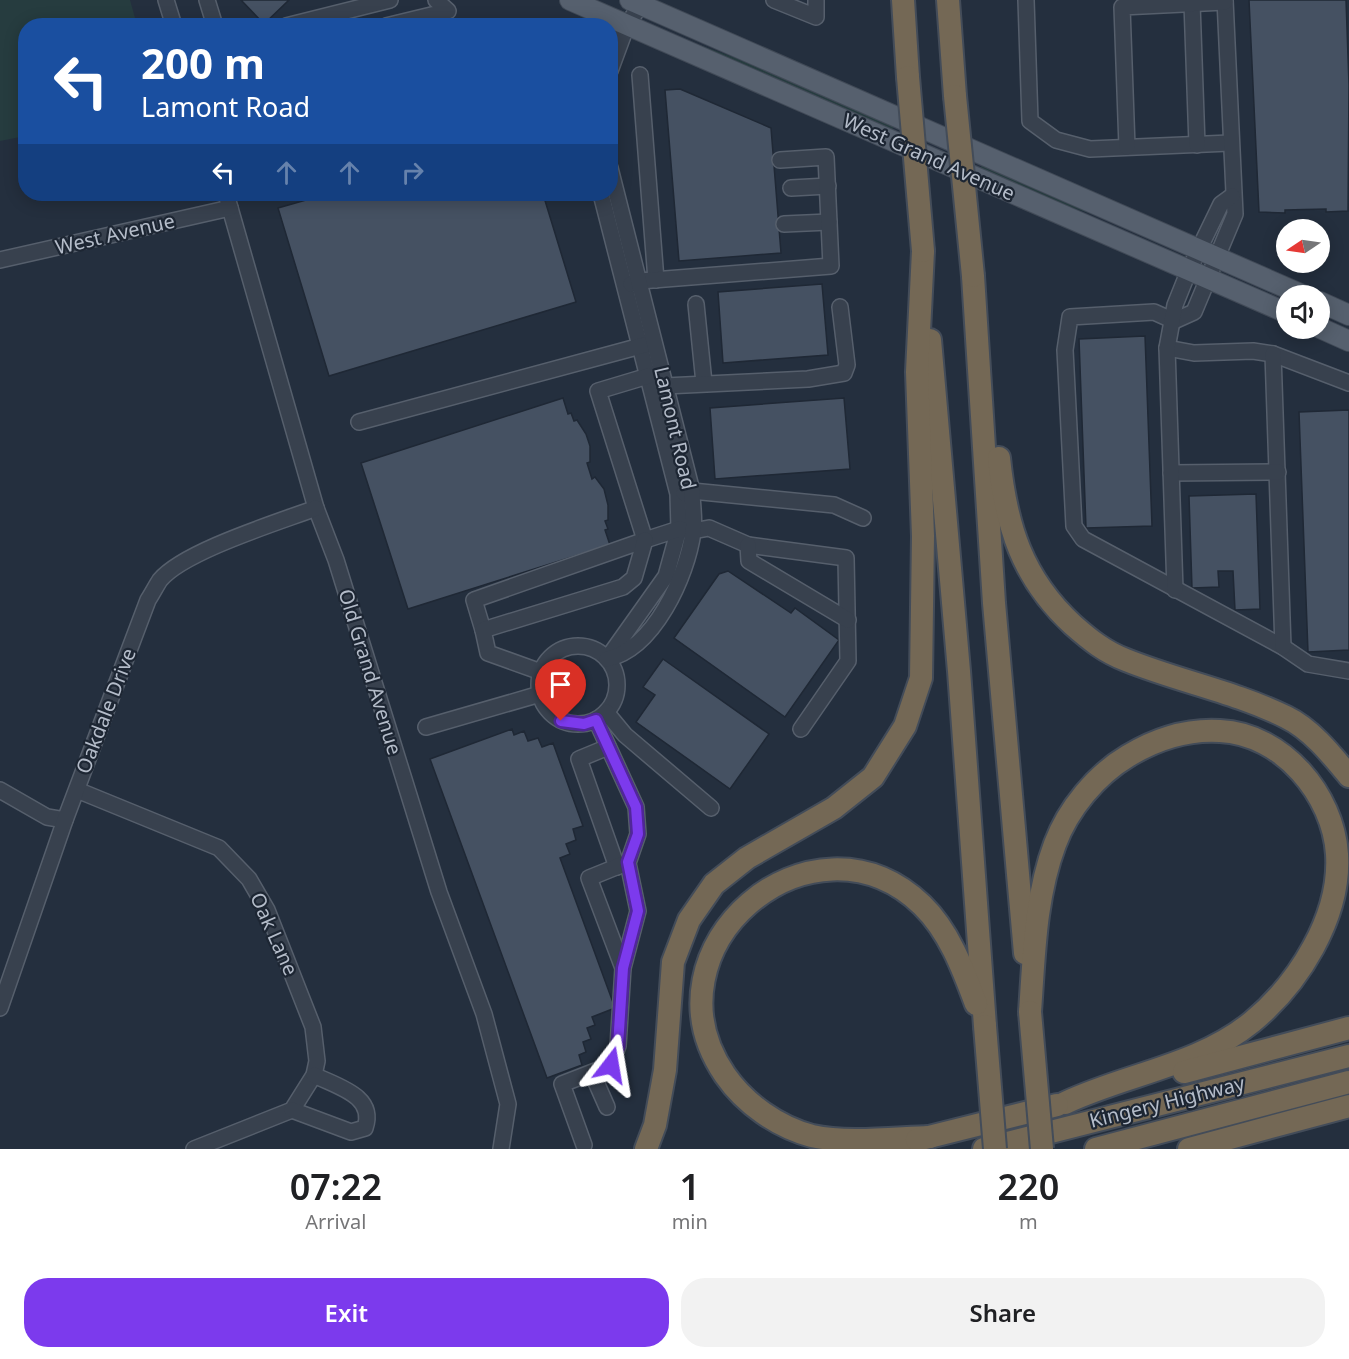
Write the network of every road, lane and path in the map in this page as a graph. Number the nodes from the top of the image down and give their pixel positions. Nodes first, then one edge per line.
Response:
1 (166, 0) edge
2 (207, 0) edge
3 (390, 0) edge
4 (436, 0) edge
5 (570, 0) edge
6 (774, 0) edge
7 (816, 0) edge
8 (903, 0) edge
9 (948, 0) edge
10 (1026, 0) edge
11 (1225, 1) edge
12 (638, 2) edge
13 (1192, 3) junction
14 (172, 18) edge
15 (213, 18) edge
16 (318, 18) edge
17 (419, 18) edge
18 (611, 18) edge
19 (618, 21) edge
20 (627, 25) junction
21 (618, 31) edge
22 (618, 49) edge
23 (640, 75) dead end
24 (1230, 143) junction
25 (1197, 145) junction
26 (1127, 147) junction
27 (780, 160) dead end
28 (828, 186) junction
29 (791, 188) dead end
30 (1232, 196) junction
31 (228, 201) edge
32 (604, 201) edge
33 (616, 201) edge
34 (829, 222) junction
35 (784, 225) dead end
36 (1199, 249) junction
37 (923, 251) junction
38 (1218, 257) junction
39 (0, 260) edge
40 (1190, 270) junction
41 (973, 276) junction
42 (1209, 279) junction
43 (656, 280) junction
44 (632, 284) junction
45 (1280, 285) edge
46 (696, 304) dead end
47 (1330, 305) edge
48 (840, 307) dead end
49 (1276, 309) edge
50 (1346, 310) edge
51 (1174, 321) junction
52 (1330, 332) edge
53 (1349, 341) edge
54 (647, 344) junction
55 (1167, 348) junction
56 (1273, 354) junction
57 (648, 376) junction
58 (704, 383) junction
59 (1349, 383) edge
60 (665, 386) junction
61 (359, 422) dead end
62 (1278, 472) junction
63 (1171, 473) junction
64 (685, 493) junction
65 (316, 508) junction
66 (863, 518) dead end
67 (686, 530) junction
68 (645, 540) junction
69 (748, 545) junction
70 (1174, 590) junction
71 (638, 617) junction
72 (848, 620) junction
73 (651, 627) junction
74 (483, 630) junction
75 (1283, 647) junction
76 (607, 659) junction
77 (541, 672) junction
78 (1349, 672) edge
79 (540, 694) junction
80 (601, 716) junction
81 (426, 728) dead end
82 (801, 729) dead end
83 (608, 747) junction
84 (1349, 776) edge
85 (0, 790) edge
86 (76, 790) junction
87 (711, 808) dead end
88 (65, 820) junction
89 (622, 865) junction
90 (623, 968) junction
91 (0, 1008) edge
92 (1030, 1012) junction
93 (984, 1026) junction
94 (1349, 1028) edge
95 (1349, 1056) edge
96 (592, 1072) junction
97 (314, 1076) junction
98 (1349, 1082) edge
99 (1065, 1103) junction
100 (1349, 1106) edge
101 (607, 1107) dead end
102 (292, 1110) junction
103 (930, 1137) junction
104 (584, 1145) dead end
105 (194, 1149) edge
106 (501, 1149) edge
107 (646, 1149) edge
108 (884, 1149) edge
109 (984, 1149) edge
110 (995, 1149) edge
111 (1042, 1149) edge
112 (1096, 1149) edge
113 (1189, 1149) edge

1 - 14 street
2 - 15 street
3 - 16 street
4 - 17 street
5 - 18 main road, West Grand Avenue
6 - 7 street
8 - 37 highway, bridge
9 - 41 highway, bridge
10 - 26 street
11 - 13 street
11 - 24 street
12 - 20 street
12 - 36 main road, West Grand Avenue
13 - 25 street
13 - 26 street
19 - 20 main road, West Grand Avenue
20 - 21 street
20 - 22 street
20 - 40 main road, West Grand Avenue
23 - 43 street
24 - 25 street
24 - 30 street
25 - 26 street
27 - 28 street
28 - 29 street
28 - 34 street
30 - 36 street
30 - 38 street
31 - 39 street, West Avenue
31 - 65 street, Old Grand Avenue
32 - 44 street, Lamont Road
33 - 44 street, Lamont Road
34 - 35 street
34 - 43 street
36 - 38 main road, West Grand Avenue
36 - 40 street
37 - 93 highway
37 - 107 highway
38 - 42 street
38 - 45 main road, West Grand Avenue
40 - 42 main road, West Grand Avenue
40 - 51 street
41 - 84 highway
41 - 92 highway
42 - 49 main road, West Grand Avenue
42 - 51 street
43 - 44 street
44 - 54 street, Lamont Road
46 - 58 street
47 - 50 main road
48 - 58 street
51 - 55 street
51 - 70 street
52 - 53 main road
54 - 57 street, Lamont Road
54 - 60 street, Lamont Road
54 - 61 street
55 - 56 street
55 - 63 street
56 - 59 street
56 - 62 street
57 - 64 street, Lamont Road
57 - 68 street
58 - 60 street
60 - 64 street, Lamont Road
62 - 63 street
62 - 75 street
63 - 70 street
64 - 66 street
64 - 67 street, Lamont Road
65 - 86 street, Oakdale Drive
65 - 106 street, Old Grand Avenue
67 - 68 street
67 - 69 street
67 - 71 street, Lamont Road
67 - 73 street, Lamont Road
68 - 74 street
68 - 74 street
69 - 72 street
69 - 72 street
70 - 75 street
71 - 73 street
71 - 76 street, Lamont Road
72 - 82 street
73 - 76 street, Lamont Road
74 - 77 street
75 - 78 street
76 - 77 street
76 - 80 street
77 - 79 street
79 - 80 street
79 - 81 street
80 - 83 street
80 - 87 street
83 - 89 street
83 - 89 street
85 - 88 street
86 - 88 street, Oakdale Drive
86 - 97 street, Oak Lane
88 - 91 street, Oakdale Drive
89 - 90 street
89 - 90 street
90 - 96 street
92 - 99 highway
92 - 111 highway, bridge
93 - 103 highway
93 - 110 highway, bridge
94 - 99 highway
95 - 109 highway, Kingery Highway
96 - 101 street
96 - 104 street
97 - 102 street
97 - 102 street
98 - 112 highway
99 - 103 highway
100 - 113 highway
102 - 105 street
103 - 108 highway

